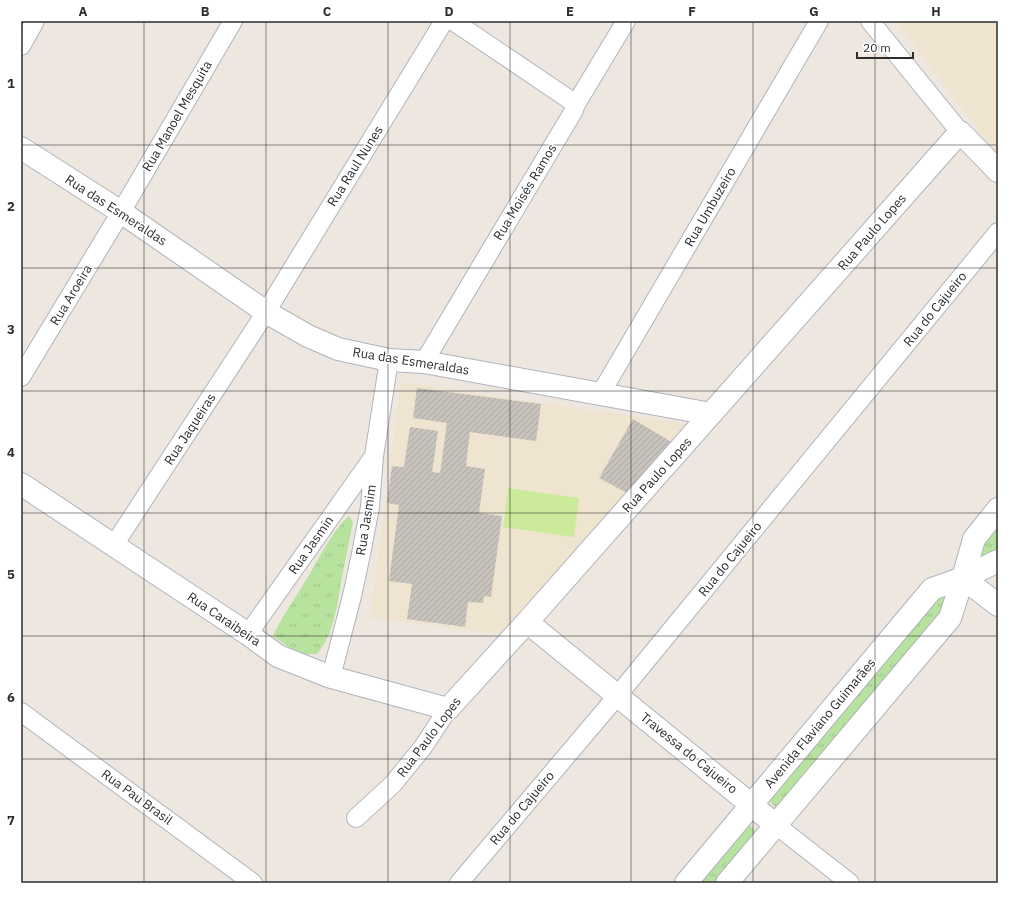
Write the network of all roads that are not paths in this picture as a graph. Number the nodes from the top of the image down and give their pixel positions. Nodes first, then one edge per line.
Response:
1 (35, 21) edge
2 (233, 21) edge
3 (444, 21) edge
4 (453, 21) edge
5 (626, 21) edge
6 (818, 21) edge
7 (870, 21) edge
8 (21, 46) edge
9 (576, 104) junction
10 (960, 132) junction
11 (21, 148) edge
12 (998, 171) edge
13 (121, 212) junction
14 (998, 232) edge
15 (266, 312) junction
16 (389, 360) junction
17 (424, 362) junction
18 (21, 378) edge
19 (601, 393) junction
20 (711, 414) junction
21 (374, 456) junction
22 (21, 484) edge
23 (998, 510) edge
24 (114, 545) junction
25 (998, 561) edge
26 (963, 578) junction
27 (998, 604) edge
28 (527, 622) junction
29 (248, 634) junction
30 (331, 677) junction
31 (618, 695) junction
32 (448, 709) junction
33 (21, 712) edge
34 (752, 804) junction
35 (356, 818) dead end
36 (776, 825) junction
37 (254, 883) edge
38 (459, 883) edge
39 (686, 883) edge
40 (727, 883) edge
41 (850, 883) edge

1 - 8 street
2 - 13 street, Rua Manoel Mesquita
3 - 15 street, Rua Raul Nunes
4 - 9 street
5 - 9 street, Rua Moisés Ramos
6 - 19 street, Rua Umbuzeiro
7 - 10 street
9 - 17 street, Rua Moisés Ramos
10 - 12 street
10 - 20 street, Rua Paulo Lopes
11 - 13 street, Rua das Esmeraldas
13 - 15 street, Rua das Esmeraldas
13 - 18 street, Rua Aroeira
14 - 31 street, Rua do Cajueiro
15 - 16 street, Rua das Esmeraldas
15 - 24 street, Rua Jaqueiras
16 - 17 street, Rua das Esmeraldas
16 - 21 street, Rua Jasmim
17 - 19 street, Rua das Esmeraldas
19 - 20 street, Rua das Esmeraldas
20 - 28 street, Rua Paulo Lopes
21 - 29 street, Rua Jasmin
21 - 30 street, Rua Jasmim
22 - 24 street, Rua Caraibeira
23 - 26 street
24 - 29 street, Rua Caraibeira
25 - 26 street, Avenida Flaviano Guimarães
26 - 27 street
26 - 34 street, Avenida Flaviano Guimarães
26 - 36 street
28 - 31 street, Travessa do Cajueiro
28 - 32 street, Rua Paulo Lopes
29 - 30 street, Rua Caraibeira
30 - 32 street, Rua Caraibeira
31 - 34 street, Travessa do Cajueiro
31 - 38 street, Rua do Cajueiro
32 - 35 street, Rua Paulo Lopes
33 - 37 street, Rua Pau Brasil
34 - 36 street, Travessa do Cajueiro
34 - 39 street, Avenida Flaviano Guimarães
36 - 40 street
36 - 41 street, Travessa do Cajueiro

